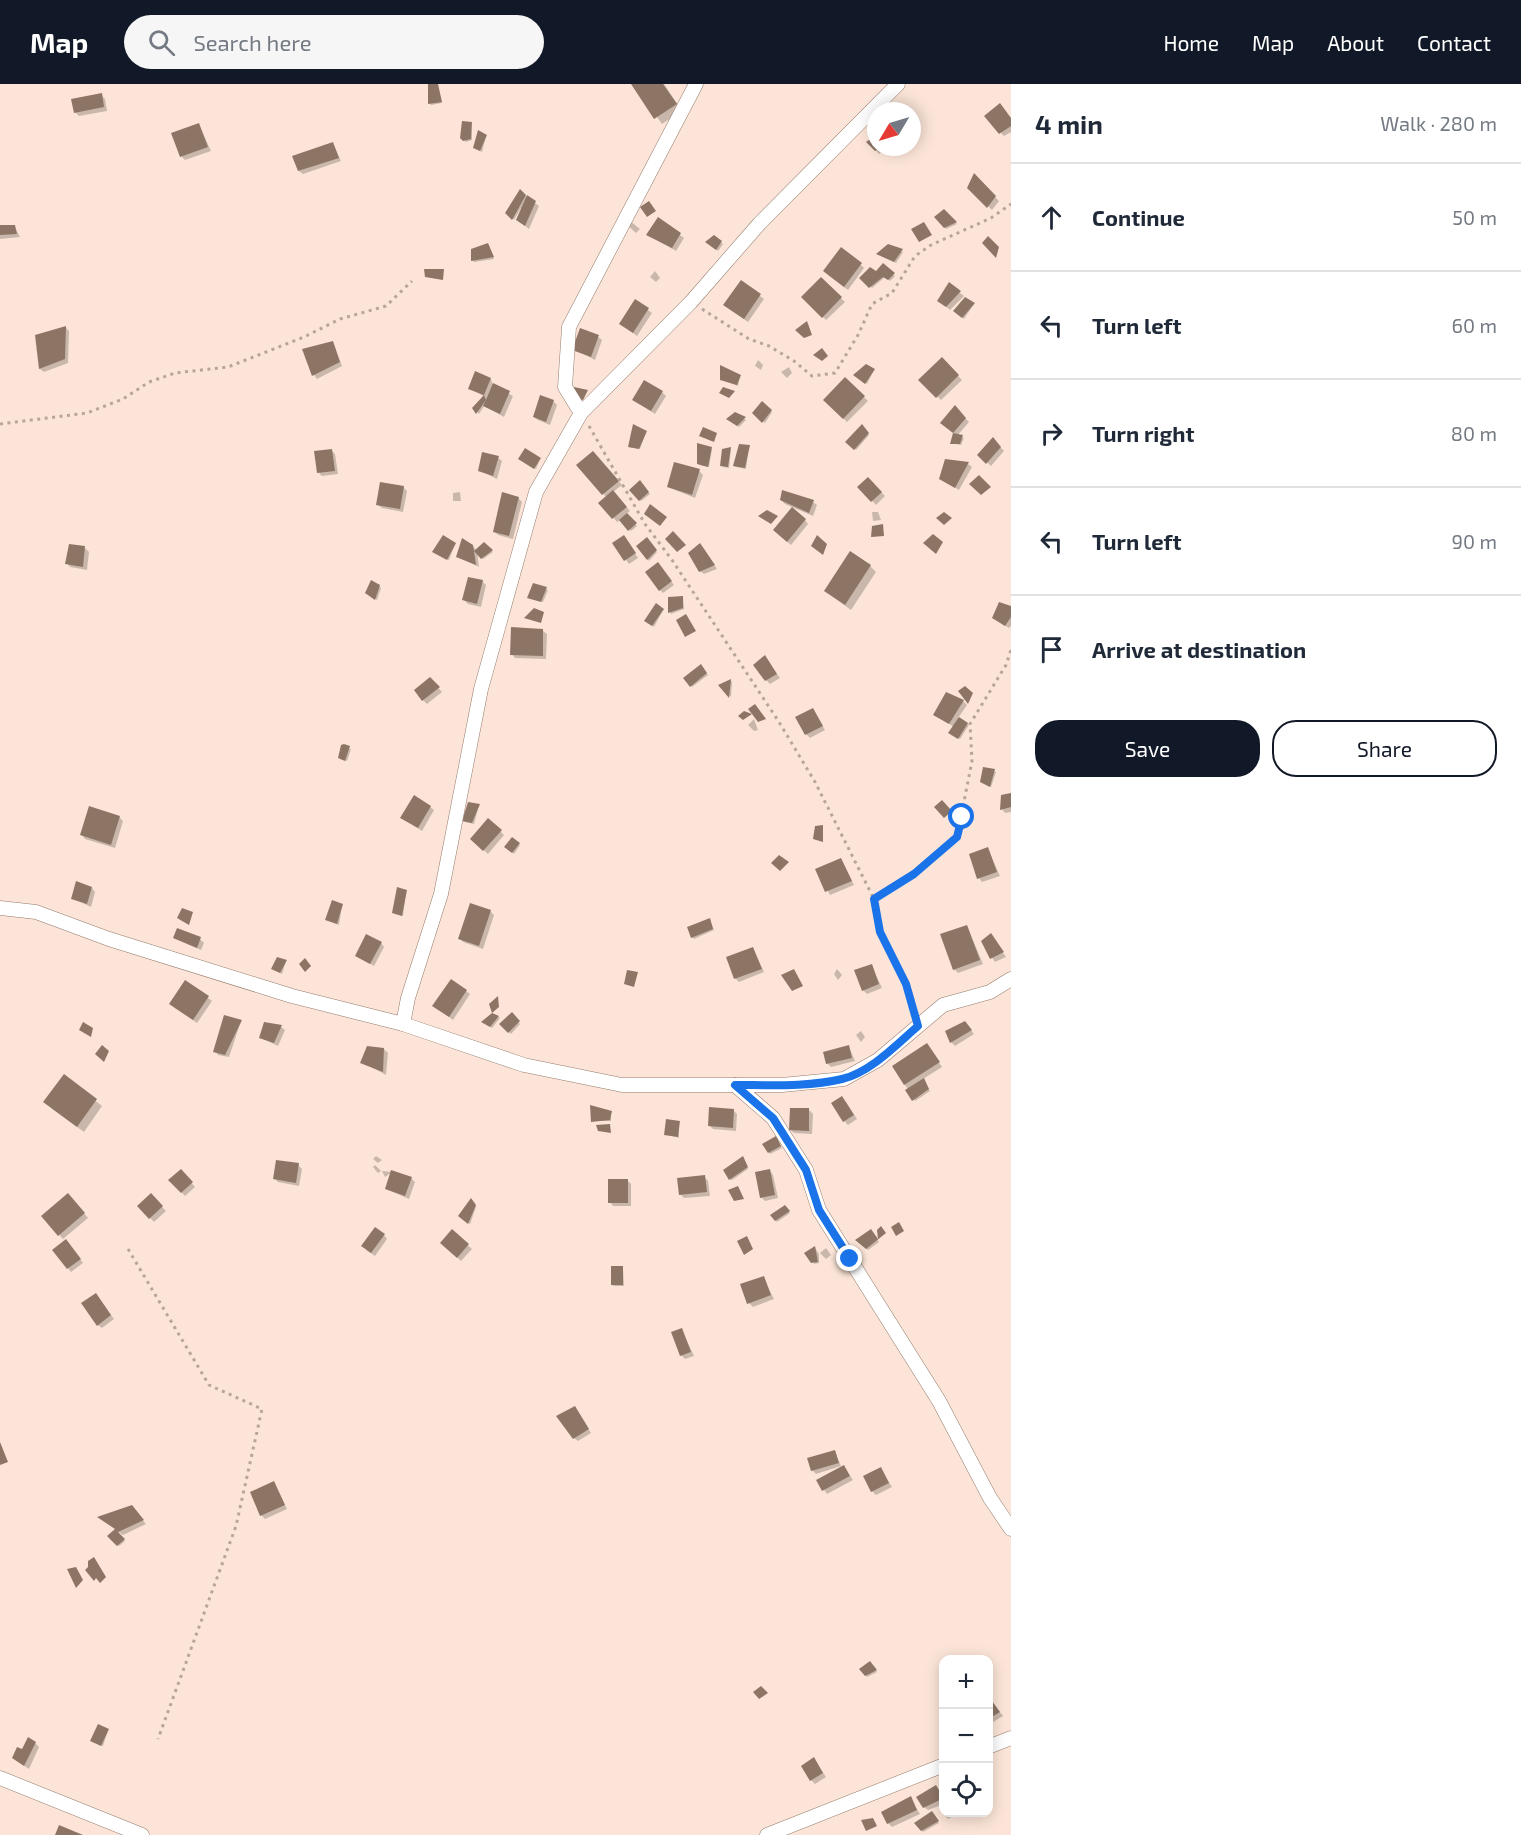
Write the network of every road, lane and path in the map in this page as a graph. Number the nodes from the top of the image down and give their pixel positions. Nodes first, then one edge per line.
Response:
1 (696, 84) edge
2 (898, 84) edge
3 (1011, 204) edge
4 (412, 281) dead end
5 (691, 302) junction
6 (581, 413) junction
7 (0, 424) edge
8 (1011, 650) edge
9 (874, 899) junction
10 (0, 908) edge
11 (1011, 979) edge
12 (403, 1024) junction
13 (918, 1026) junction
14 (735, 1085) junction
15 (128, 1249) dead end
16 (1011, 1529) edge
17 (1011, 1738) edge
18 (158, 1739) dead end
19 (993, 1745) edge
20 (939, 1767) edge
21 (0, 1778) edge
22 (142, 1835) edge
23 (767, 1835) edge

1 - 6 street
2 - 5 street
3 - 5 path
4 - 7 path
5 - 6 street
6 - 9 path
6 - 12 street
8 - 9 path
9 - 13 path
10 - 12 street
11 - 13 street
12 - 14 street
13 - 14 street
14 - 16 street
15 - 18 path
17 - 19 street
20 - 23 street
21 - 22 street

